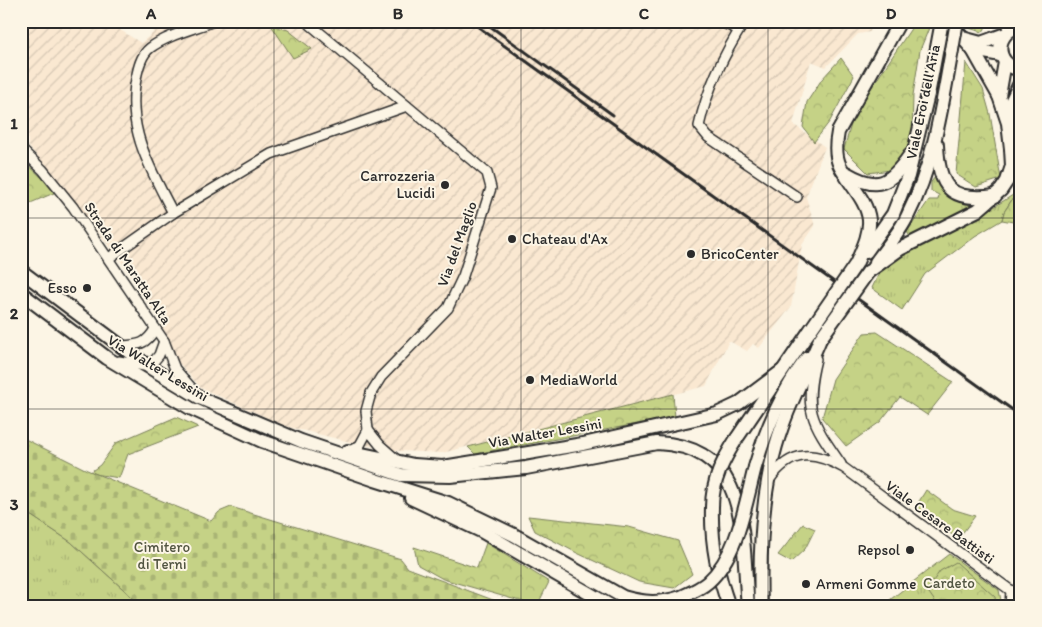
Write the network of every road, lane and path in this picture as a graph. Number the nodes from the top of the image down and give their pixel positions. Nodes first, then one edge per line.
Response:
1 (214, 21) edge
2 (306, 21) edge
3 (719, 21) edge
4 (744, 21) edge
5 (900, 21) edge
6 (942, 21) edge
7 (949, 21) edge
8 (957, 21) edge
9 (1010, 28) edge
10 (739, 30) junction
11 (962, 36) junction
12 (973, 50) junction
13 (1003, 59) junction
14 (1021, 70) edge
15 (1021, 81) edge
16 (999, 96) junction
17 (407, 106) junction
18 (1008, 124) junction
19 (937, 132) junction
20 (916, 148) junction
21 (21, 149) edge
22 (844, 171) junction
23 (995, 196) junction
24 (797, 197) dead end
25 (173, 213) junction
26 (109, 258) junction
27 (856, 264) junction
28 (21, 272) edge
29 (868, 272) junction
30 (21, 294) edge
31 (156, 329) junction
32 (164, 341) junction
33 (120, 346) junction
34 (107, 358) junction
35 (149, 367) junction
36 (796, 380) junction
37 (202, 399) junction
38 (368, 430) junction
39 (301, 441) junction
40 (350, 451) junction
41 (399, 462) junction
42 (844, 468) junction
43 (374, 480) junction
44 (769, 482) junction
45 (1011, 590) junction
46 (1021, 598) edge
47 (611, 606) edge
48 (729, 606) edge
49 (748, 606) edge
50 (761, 606) edge
51 (1010, 606) edge

1 - 25 street
2 - 17 street, Via del Maglio
3 - 10 street
4 - 10 street
5 - 22 main road
6 - 20 main road, Viale Eroi dell'Aria
7 - 11 main road
8 - 19 main road, Viale Eroi dell'Aria, bridge
9 - 11 main road
9 - 13 main road
10 - 24 street
11 - 12 main road
12 - 13 main road
12 - 16 main road
13 - 14 main road
13 - 16 main road
15 - 18 main road
16 - 18 main road
17 - 25 street
17 - 38 street, Via del Maglio
18 - 23 main road
19 - 23 main road
19 - 29 main road, Viale Eroi dell'Aria
20 - 22 main road
20 - 27 main road, Viale Eroi dell'Aria
21 - 26 street, Strada di Maratta Alta
22 - 27 main road
23 - 29 main road
25 - 26 street
26 - 31 street, Strada di Maratta Alta
27 - 36 main road, Viale Eroi dell'Aria, bridge
28 - 33 main road, Via Walter Lessini
29 - 36 main road, Viale Eroi dell'Aria, bridge
30 - 34 main road, Via Walter Lessini
31 - 32 street, Strada di Maratta Alta
31 - 33 street
32 - 35 street
32 - 37 street, Strada di Maratta Alta
33 - 35 main road, Via Walter Lessini
34 - 35 street
34 - 43 main road, Via Walter Lessini
35 - 37 main road, Via Walter Lessini
36 - 41 main road, Via Walter Lessini
36 - 42 street, Viale Cesare Battisti
36 - 43 main road, Via Walter Lessini, bridge
36 - 44 main road
36 - 48 main road, bridge
37 - 39 main road, Via Walter Lessini
38 - 40 street
38 - 41 street
39 - 40 main road, Via Walter Lessini
39 - 49 main road, Via Walter Lessini
40 - 41 main road, Via Walter Lessini
42 - 44 street, Viale Cesare Battisti
42 - 45 street, Viale Cesare Battisti
43 - 47 main road, Via Walter Lessini
44 - 50 main road
45 - 46 street, Viale Cesare Battisti
45 - 51 street

